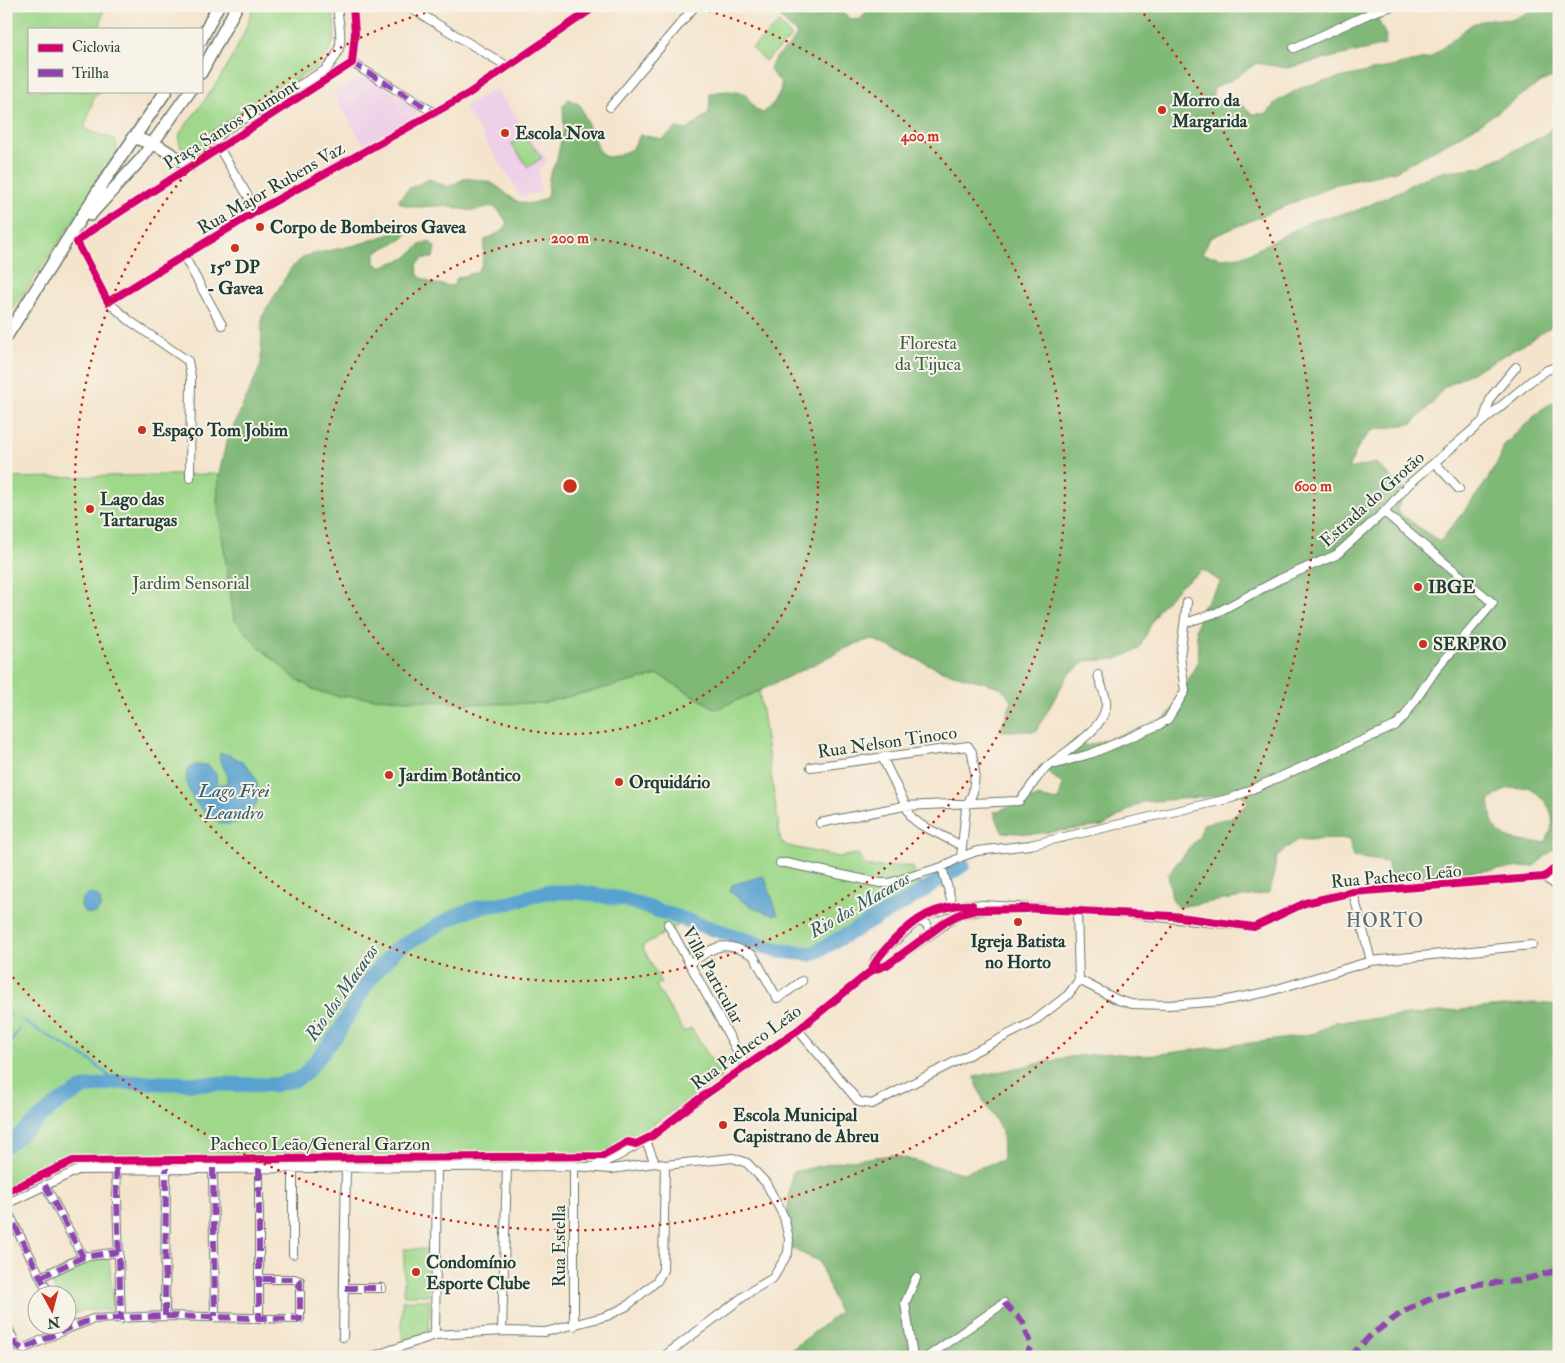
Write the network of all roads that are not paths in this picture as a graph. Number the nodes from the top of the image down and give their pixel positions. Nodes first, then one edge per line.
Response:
1 (218, 6) edge
2 (237, 6) edge
3 (338, 6) edge
4 (353, 6) edge
5 (596, 6) edge
6 (695, 6) edge
7 (1393, 6) edge
8 (409, 7) edge
9 (202, 38) edge
10 (1294, 48) dead end
11 (352, 64) junction
12 (506, 66) junction
13 (202, 71) edge
14 (165, 92) edge
15 (189, 92) edge
16 (610, 107) dead end
17 (435, 112) junction
18 (133, 138) junction
19 (153, 144) junction
20 (219, 148) junction
21 (190, 166) junction
22 (257, 211) junction
23 (75, 238) junction
24 (184, 256) junction
25 (108, 302) junction
26 (222, 325) dead end
27 (6, 337) edge
28 (1516, 366) dead end
29 (1559, 366) edge
30 (1483, 421) junction
31 (1435, 463) junction
32 (190, 478) dead end
33 (1459, 489) dead end
34 (1384, 512) junction
35 (1188, 602) dead end
36 (1185, 623) junction
37 (1098, 675) dead end
38 (882, 758) junction
39 (1049, 765) junction
40 (811, 767) dead end
41 (970, 802) junction
42 (904, 806) junction
43 (820, 822) dead end
44 (962, 846) junction
45 (961, 857) junction
46 (780, 863) dead end
47 (1559, 866) edge
48 (942, 867) junction
49 (1544, 877) junction
50 (1559, 887) edge
51 (1353, 892) junction
52 (951, 907) junction
53 (1028, 909) junction
54 (1077, 912) junction
55 (916, 921) junction
56 (947, 922) junction
57 (668, 924) dead end
58 (930, 935) junction
59 (1532, 945) dead end
60 (1371, 961) junction
61 (691, 963) junction
62 (871, 971) junction
63 (1079, 980) junction
64 (802, 981) dead end
65 (798, 1030) junction
66 (746, 1067) junction
67 (645, 1139) junction
68 (655, 1163) junction
69 (665, 1165) junction
70 (574, 1166) junction
71 (293, 1167) junction
72 (346, 1167) junction
73 (437, 1167) junction
74 (507, 1167) junction
75 (116, 1168) junction
76 (166, 1168) junction
77 (212, 1168) junction
78 (259, 1168) junction
79 (588, 1169) junction
80 (44, 1185) junction
81 (6, 1206) edge
82 (119, 1252) junction
83 (293, 1254) dead end
84 (83, 1257) junction
85 (42, 1277) junction
86 (916, 1278) dead end
87 (260, 1279) junction
88 (46, 1286) edge
89 (345, 1288) junction
90 (382, 1288) dead end
91 (1004, 1304) dead end
92 (165, 1316) junction
93 (215, 1316) junction
94 (259, 1318) junction
95 (121, 1319) junction
96 (6, 1324) edge
97 (78, 1324) edge
98 (574, 1326) junction
99 (502, 1331) junction
100 (435, 1335) junction
101 (48, 1336) edge
102 (343, 1337) dead end
103 (370, 1357) edge
104 (663, 1357) edge
105 (913, 1357) edge
106 (927, 1357) edge

1 - 9 main road
2 - 13 main road
3 - 20 street, Praça Santos Dumont
4 - 11 street
5 - 12 street, Rua Major Rubens Vaz
6 - 16 street
7 - 10 street
8 - 12 street
11 - 17 street
11 - 20 street, Praça Santos Dumont
12 - 17 street, Rua Major Rubens Vaz
14 - 18 main road
15 - 19 main road
17 - 22 street, Rua Major Rubens Vaz
18 - 19 main road
18 - 23 main road
19 - 21 main road
19 - 23 main road
20 - 21 street, Praça Santos Dumont
20 - 22 street
21 - 23 street, Praça Santos Dumont
22 - 24 street, Rua Major Rubens Vaz
23 - 25 street
23 - 27 main road
24 - 25 street, Rua Major Rubens Vaz
24 - 26 street
25 - 32 street
28 - 30 street
29 - 30 street, Estrada do Grotão
30 - 31 street, Estrada do Grotão
31 - 33 street
31 - 34 street, Estrada do Grotão
34 - 36 street, Estrada do Grotão
34 - 45 street
35 - 36 street
36 - 39 street
37 - 39 street
38 - 40 street, Rua Nelson Tinoco
38 - 41 street, Rua Nelson Tinoco
38 - 42 street
39 - 41 street
41 - 42 street
41 - 44 street
42 - 43 street
42 - 44 street
44 - 45 street
45 - 48 street
46 - 48 street
47 - 49 street
48 - 52 street
49 - 50 street
49 - 51 street, Rua Pacheco Leão
51 - 54 street, Rua Pacheco Leão
51 - 60 street
52 - 53 street, Rua Pacheco Leão
52 - 55 street, Rua Pacheco Leão
52 - 56 street
53 - 54 street, Rua Pacheco Leão
53 - 56 street, Rua Pacheco Leão
54 - 63 street
55 - 58 street
55 - 62 street, Rua Pacheco Leão
56 - 58 street, Rua Pacheco Leão
57 - 61 street, Villa Particular
58 - 62 street, Rua Pacheco Leão
59 - 60 street
60 - 63 street
61 - 64 street
61 - 66 street, Villa Particular
62 - 65 street, Rua Pacheco Leão
63 - 65 street
65 - 66 street, Rua Pacheco Leão
66 - 67 street, Rua Pacheco Leão
67 - 68 street
67 - 79 street, Rua Pacheco Leão
68 - 69 street
68 - 79 street
69 - 98 street
69 - 104 street
70 - 74 street
70 - 79 street
70 - 98 street, Rua Estella
71 - 72 street
71 - 78 street
71 - 83 street
72 - 73 street
72 - 89 street
73 - 74 street
73 - 100 street
74 - 99 street
75 - 76 street
75 - 80 street
75 - 82 street
76 - 77 street
76 - 92 street
77 - 78 street
77 - 93 street
78 - 87 street
80 - 81 street
80 - 84 street
81 - 85 street
82 - 84 street
82 - 95 street
84 - 85 street
85 - 88 street
86 - 105 street
87 - 94 street
87 - 94 street
89 - 90 street
89 - 102 street
91 - 106 street
92 - 93 street
92 - 95 street
93 - 94 street
95 - 97 street
96 - 101 street
98 - 99 street
99 - 100 street
100 - 103 street

